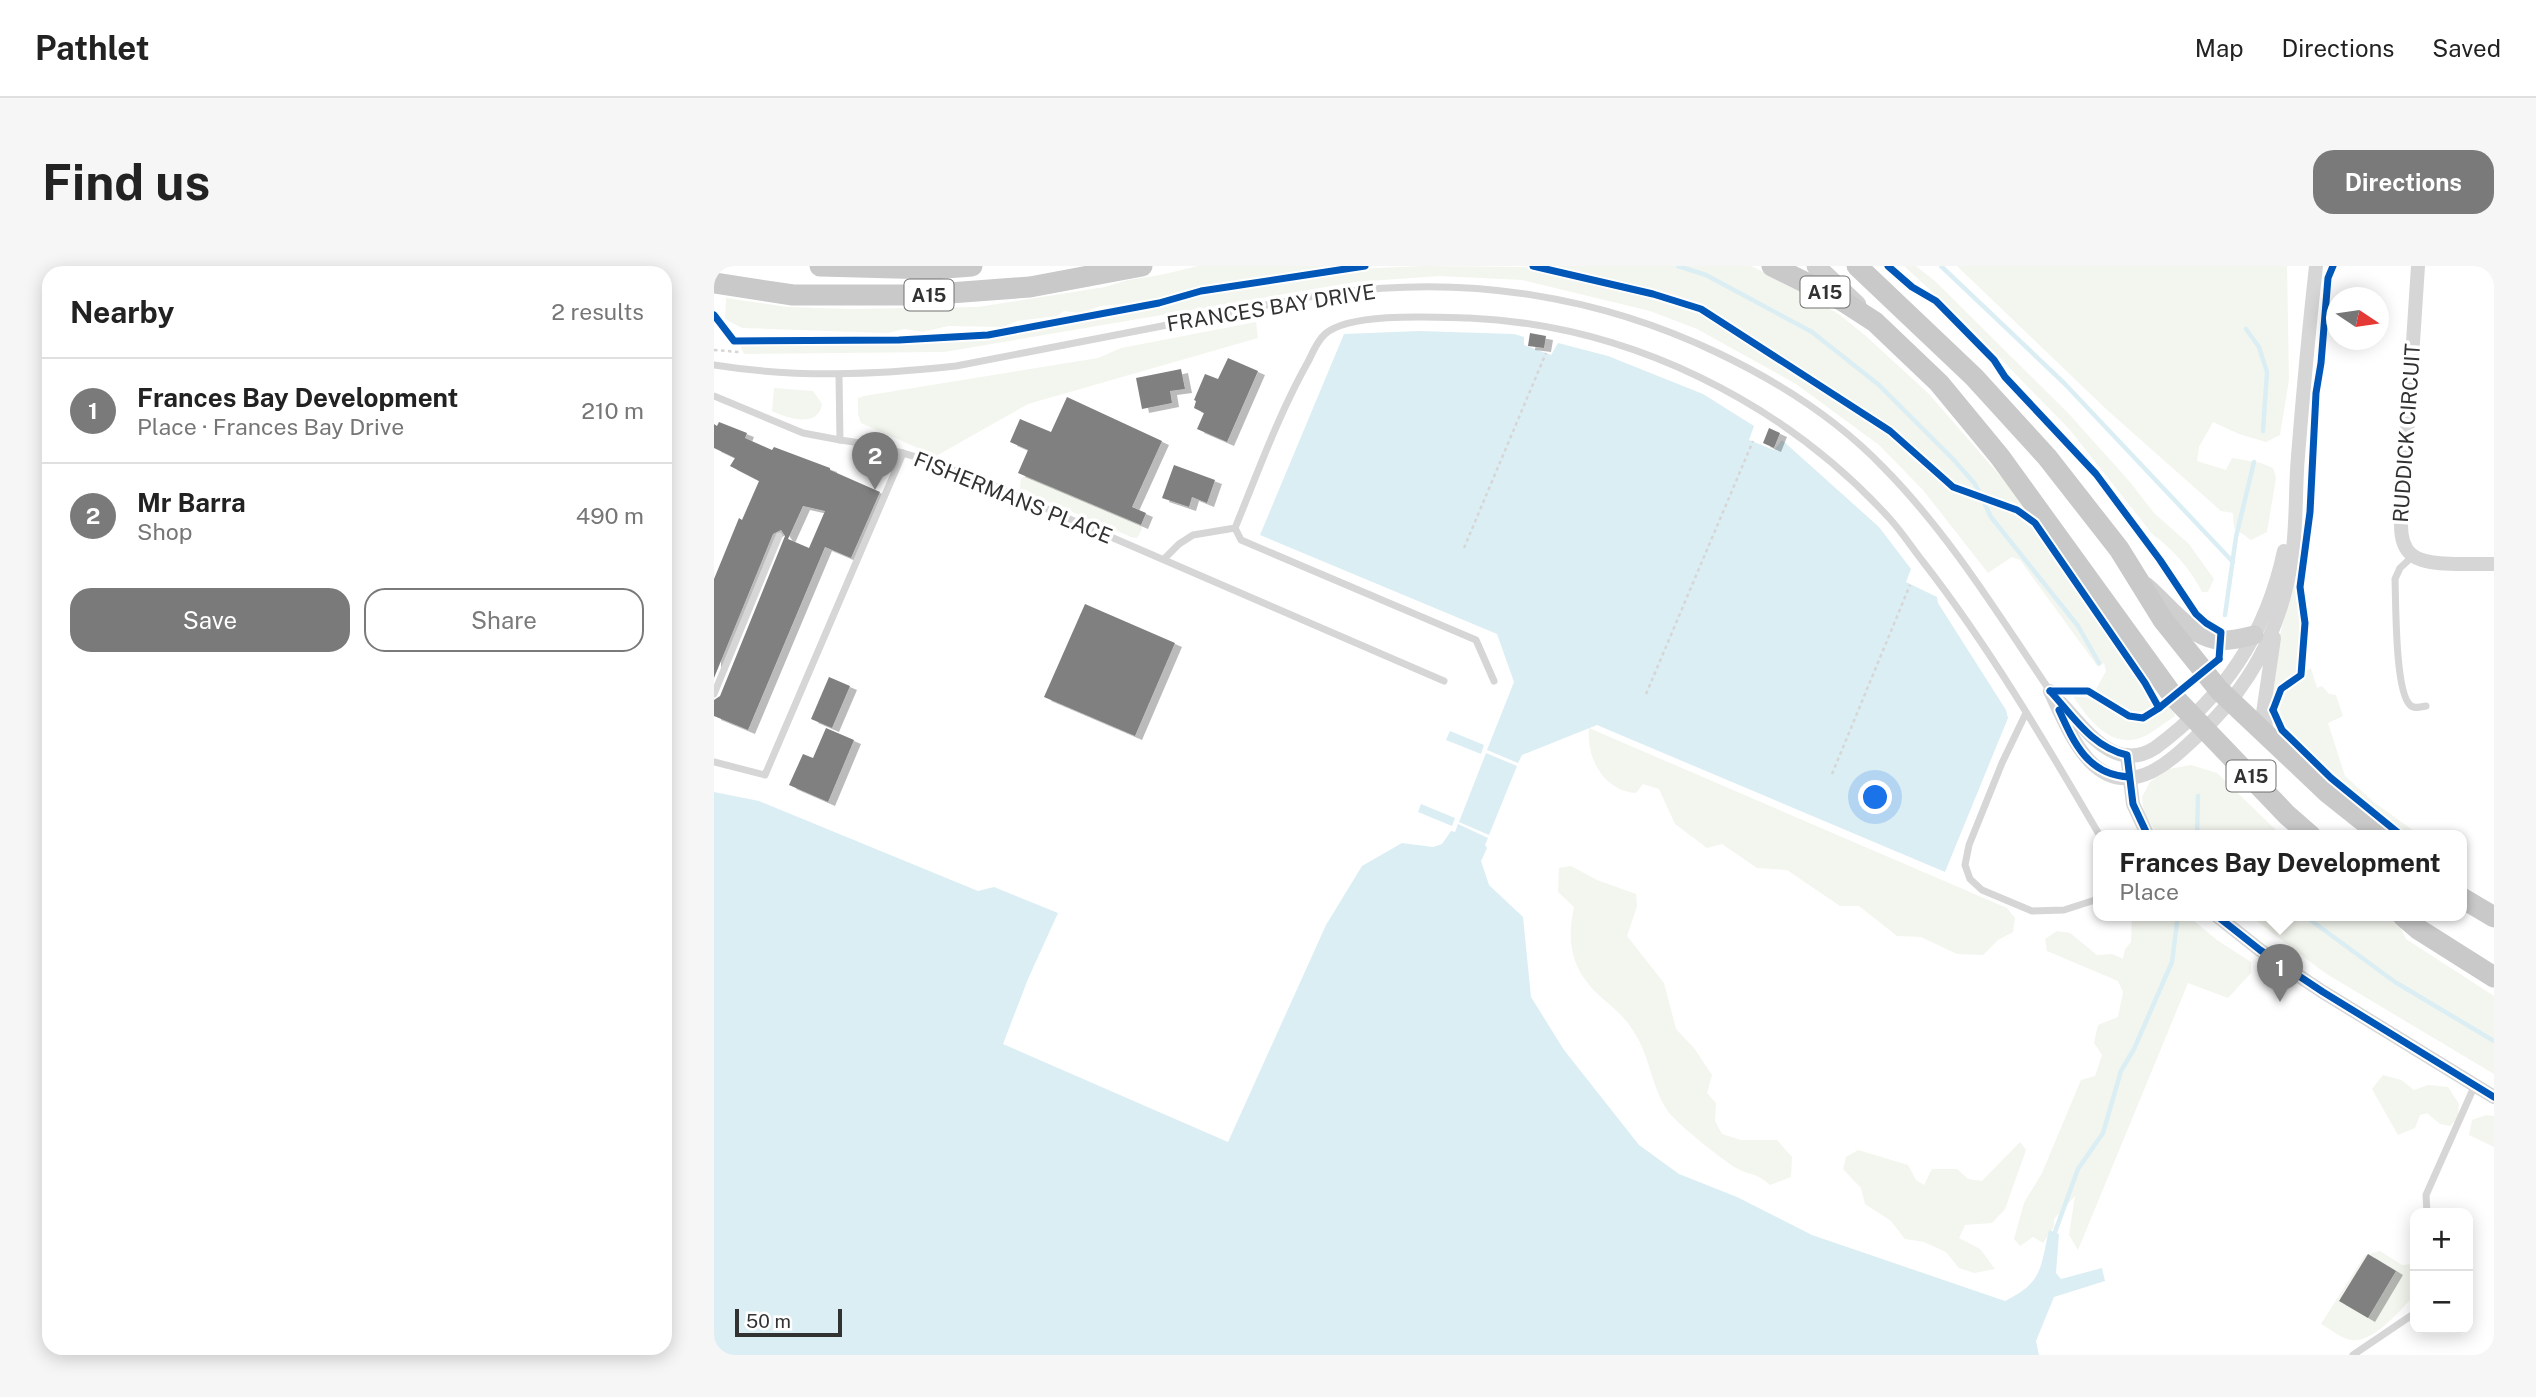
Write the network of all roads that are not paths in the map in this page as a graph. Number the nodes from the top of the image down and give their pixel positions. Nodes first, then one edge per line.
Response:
1 (820, 266) edge
2 (972, 266) edge
3 (1142, 266) edge
4 (1772, 266) edge
5 (1816, 266) edge
6 (1857, 266) edge
7 (2316, 266) edge
8 (2418, 266) edge
9 (714, 283) edge
10 (1875, 322) junction
11 (714, 365) edge
12 (839, 376) junction
13 (714, 396) edge
14 (840, 440) junction
15 (903, 453) junction
16 (2296, 506) junction
17 (1235, 528) junction
18 (779, 536) dead end
19 (2413, 556) junction
20 (1164, 559) junction
21 (2494, 564) edge
22 (2141, 583) junction
23 (2282, 599) junction
24 (2254, 635) junction
25 (1444, 681) dead end
26 (1494, 681) dead end
27 (2050, 691) junction
28 (714, 694) edge
29 (2225, 696) junction
30 (2426, 706) dead end
31 (2026, 713) junction
32 (2198, 722) junction
33 (2269, 738) junction
34 (2127, 755) junction
35 (714, 762) edge
36 (2129, 777) junction
37 (2096, 830) edge
38 (2145, 830) edge
39 (2304, 830) edge
40 (2374, 830) edge
41 (2093, 901) edge
42 (2467, 901) edge
43 (2494, 917) edge
44 (2223, 921) edge
45 (2409, 921) edge
46 (2494, 977) edge
47 (2474, 1087) junction
48 (2494, 1097) edge
49 (2427, 1208) edge
50 (2410, 1316) edge
51 (2353, 1355) edge

1 - 2 main road, A15
3 - 9 main road, A15
4 - 10 main road, A15
5 - 10 street
6 - 22 main road
7 - 16 street
8 - 19 street, RUDDICK CIRCUIT
10 - 32 main road, A15
11 - 12 lane, FRANCES BAY DRIVE
12 - 14 lane
12 - 27 lane, FRANCES BAY DRIVE
13 - 14 lane, FISHERMANS PLACE
14 - 15 lane, FISHERMANS PLACE
15 - 20 lane, FISHERMANS PLACE
15 - 35 lane
16 - 23 street
16 - 24 street
17 - 20 lane
17 - 26 lane
17 - 31 lane
18 - 28 lane
19 - 21 street
19 - 30 lane
20 - 25 lane, FISHERMANS PLACE
22 - 24 street
22 - 29 main road
23 - 29 street
23 - 33 street
24 - 29 street
27 - 34 street, FRANCES BAY DRIVE
27 - 36 street, FRANCES BAY DRIVE
29 - 32 street
29 - 33 main road, A15
31 - 37 lane
31 - 41 lane
32 - 34 street
32 - 36 street
32 - 39 main road, A15
33 - 40 main road, A15
34 - 36 street
36 - 38 street
42 - 43 main road
44 - 47 street
45 - 46 main road
47 - 48 street
47 - 49 lane
50 - 51 lane

